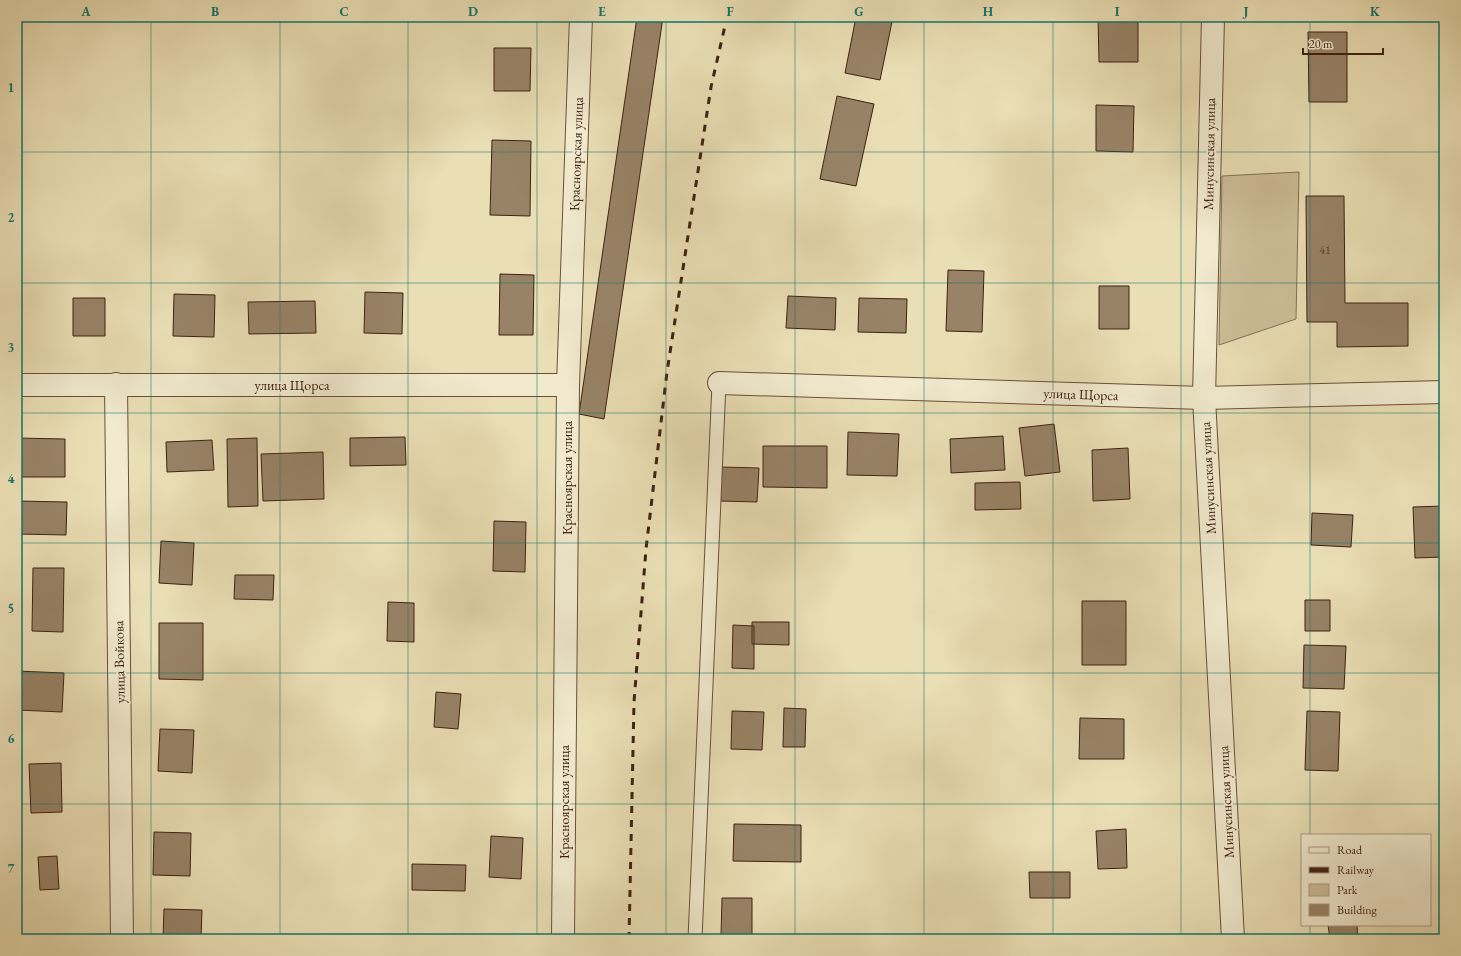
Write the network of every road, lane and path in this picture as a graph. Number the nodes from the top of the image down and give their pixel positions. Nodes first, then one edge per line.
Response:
1 (581, 17) edge
2 (1213, 17) edge
3 (719, 383) joint
4 (116, 384) junction
5 (17, 385) edge
6 (568, 385) junction
7 (1444, 392) edge
8 (1204, 398) junction
9 (122, 939) edge
10 (563, 939) edge
11 (695, 939) edge
12 (1233, 939) edge

1 - 6 street, Красноярская улица
2 - 8 street, Минусинская улица
3 - 8 street, улица Щорса
3 - 11 lane
4 - 5 street, улица Щорса
4 - 6 street, улица Щорса
4 - 9 street, улица Войкова
6 - 10 street, Красноярская улица
7 - 8 street, улица Щорса
8 - 12 street, Минусинская улица

